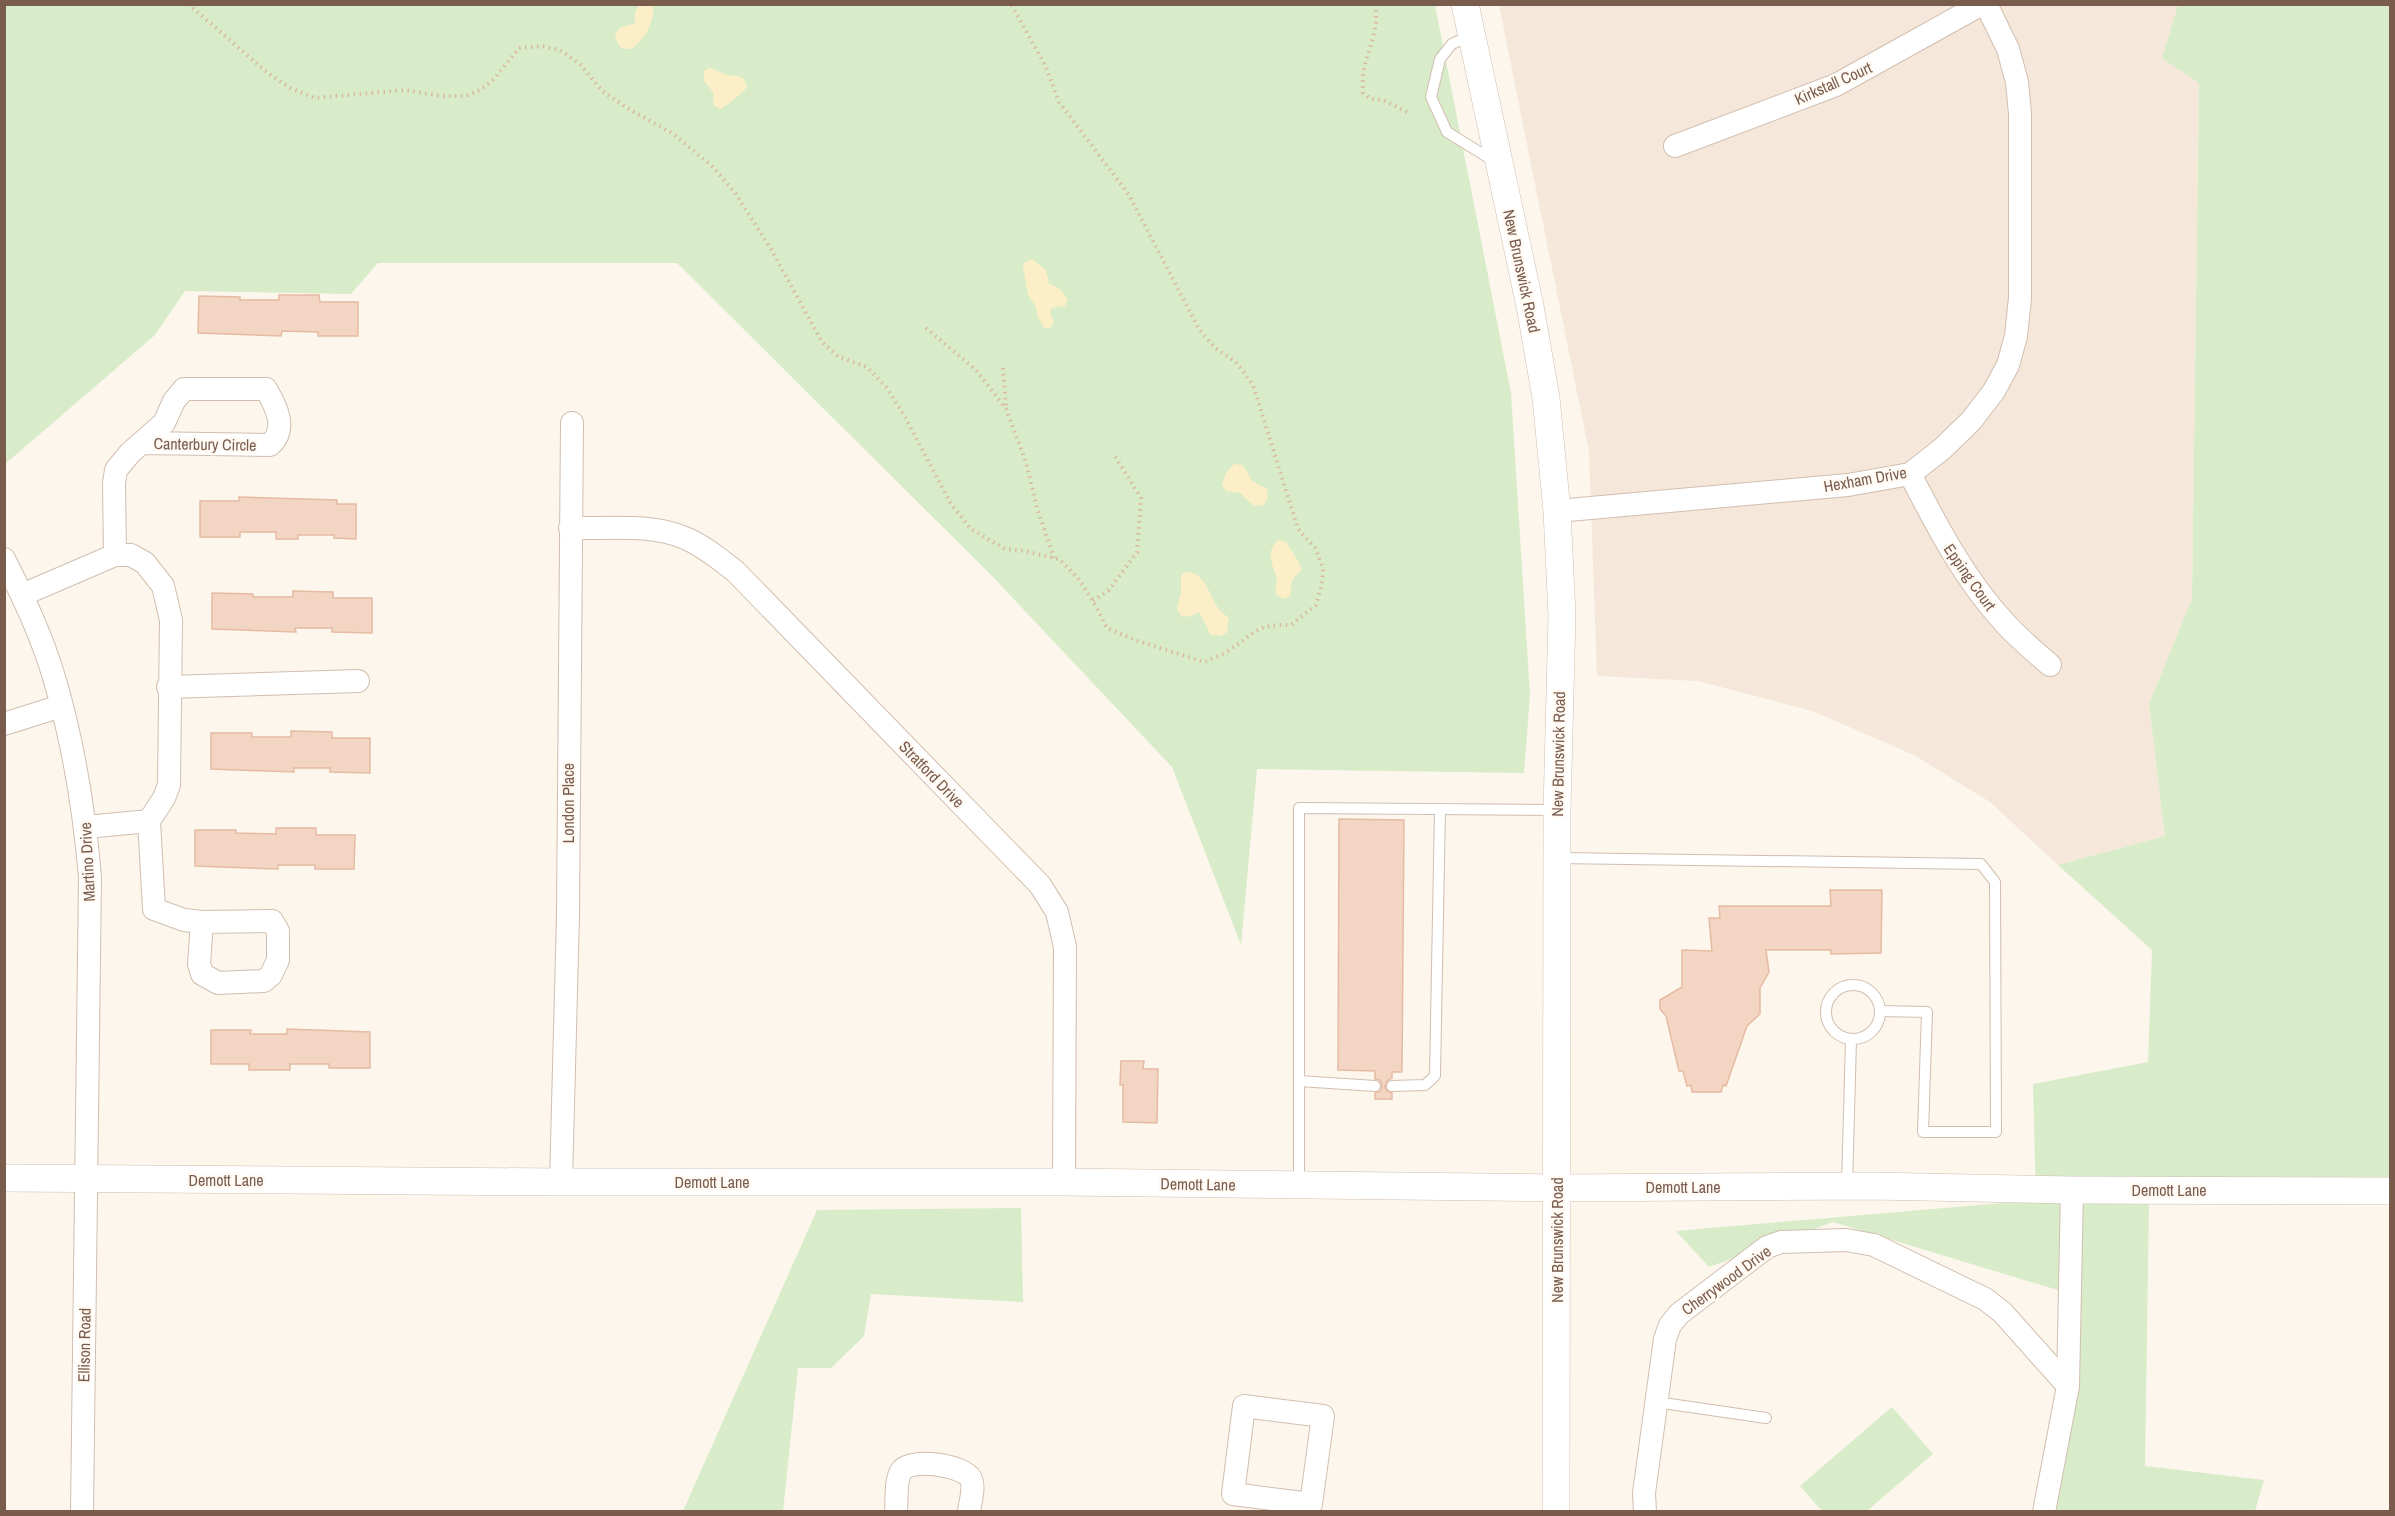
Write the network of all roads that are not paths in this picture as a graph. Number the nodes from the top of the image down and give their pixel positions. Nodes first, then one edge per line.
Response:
1 (1465, 4) edge
2 (1984, 4) edge
3 (1472, 35) junction
4 (1675, 146) dead end
5 (1499, 165) junction
6 (572, 423) dead end
7 (142, 443) junction
8 (1910, 474) junction
9 (1557, 511) junction
10 (570, 528) junction
11 (115, 555) junction
12 (4, 559) edge
13 (22, 595) junction
14 (2050, 665) dead end
15 (358, 681) dead end
16 (168, 687) junction
17 (62, 706) junction
18 (4, 724) edge
19 (1440, 809) junction
20 (1557, 810) junction
21 (149, 821) junction
22 (86, 827) junction
23 (1558, 858) junction
24 (202, 922) dead end
25 (1880, 1011) junction
26 (1851, 1040) junction
27 (1299, 1081) junction
28 (1375, 1086) dead end
29 (1392, 1086) dead end
30 (4, 1178) edge
31 (86, 1178) junction
32 (561, 1182) junction
33 (1064, 1182) junction
34 (1299, 1185) junction
35 (1847, 1186) junction
36 (1557, 1188) junction
37 (2072, 1190) junction
38 (2391, 1191) edge
39 (2068, 1386) junction
40 (1655, 1402) junction
41 (1766, 1418) dead end
42 (1274, 1505) edge
43 (82, 1512) edge
44 (896, 1512) edge
45 (969, 1512) edge
46 (1556, 1512) edge
47 (1645, 1512) edge
48 (2044, 1512) edge

1 - 3 street, New Brunswick Road
2 - 4 street, Kirkstall Court
2 - 8 street, Hexham Drive
3 - 5 street, New Brunswick Road
3 - 5 lane
5 - 9 street, New Brunswick Road
6 - 10 street, London Place
7 - 7 street, Canterbury Circle
7 - 11 street, Canterbury Circle
8 - 9 street, Hexham Drive
8 - 14 street, Epping Court
9 - 20 street, New Brunswick Road
10 - 32 street, London Place
10 - 33 street, Stratford Drive
11 - 13 street
11 - 16 street
12 - 13 street, Martino Drive
13 - 17 street, Martino Drive
15 - 16 street
16 - 21 street
17 - 18 street
17 - 22 street, Martino Drive
19 - 20 lane
19 - 27 lane
19 - 29 lane
20 - 23 street, New Brunswick Road
21 - 22 street
21 - 24 street
22 - 31 street, Martino Drive
23 - 25 lane
23 - 36 street, New Brunswick Road
25 - 26 lane
25 - 26 lane
26 - 35 lane
27 - 28 lane
27 - 34 lane
30 - 31 street, Demott Lane
31 - 32 street, Demott Lane
31 - 43 street, Ellison Road
32 - 33 street, Demott Lane
33 - 34 street, Demott Lane
34 - 36 street, Demott Lane
35 - 36 street, Demott Lane
35 - 37 street, Demott Lane
36 - 46 street, New Brunswick Road
37 - 38 street, Demott Lane
37 - 39 street
39 - 40 street, Cherrywood Drive
39 - 48 street
40 - 41 lane
40 - 47 street, Cherrywood Drive
42 - 42 street
44 - 45 street

